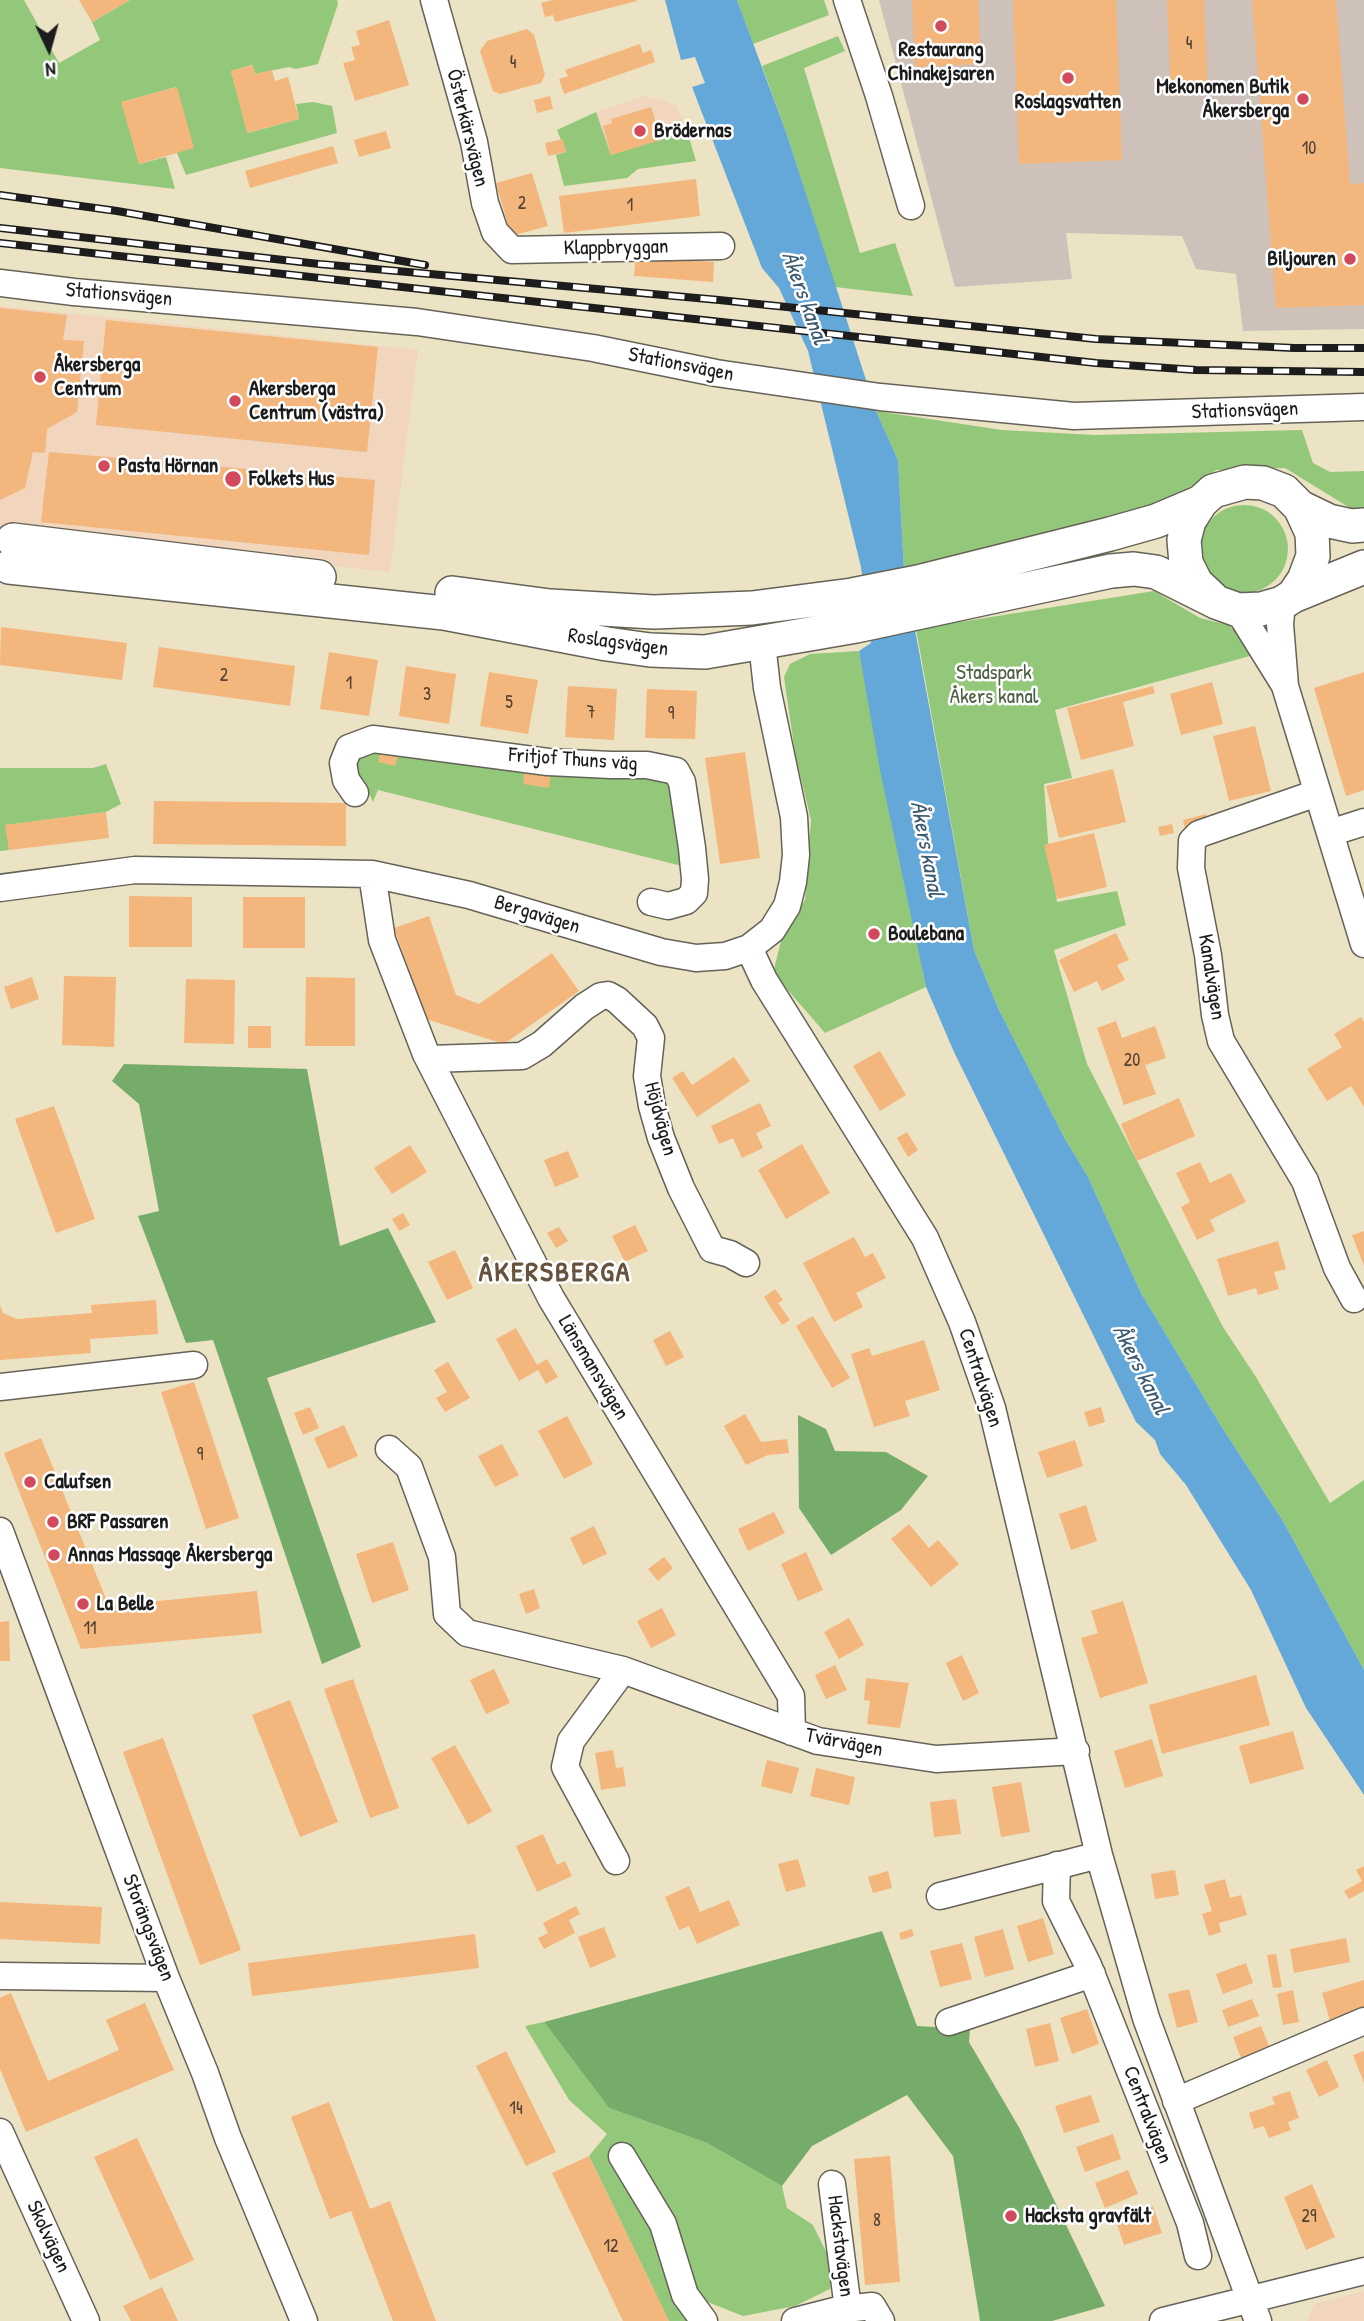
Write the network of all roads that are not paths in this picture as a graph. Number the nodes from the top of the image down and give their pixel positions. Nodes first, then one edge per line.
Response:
1 (434, 0) edge
2 (847, 0) edge
3 (911, 206) dead end
4 (721, 246) dead end
5 (512, 250) joint
6 (0, 283) edge
7 (1364, 407) edge
8 (1201, 502) junction
9 (1300, 507) junction
10 (1364, 525) edge
11 (1364, 567) edge
12 (920, 597) junction
13 (1287, 600) junction
14 (1227, 606) junction
15 (854, 610) junction
16 (762, 643) junction
17 (1285, 686) junction
18 (355, 793) dead end
19 (1317, 793) junction
20 (1364, 822) edge
21 (1330, 833) junction
22 (372, 874) junction
23 (0, 888) edge
24 (651, 902) dead end
25 (1364, 944) edge
26 (749, 948) junction
27 (429, 1059) junction
28 (746, 1263) dead end
29 (1354, 1299) dead end
30 (194, 1366) dead end
31 (0, 1387) edge
32 (389, 1448) dead end
33 (0, 1531) edge
34 (624, 1670) junction
35 (792, 1732) junction
36 (1076, 1751) junction
37 (1099, 1854) junction
38 (617, 1861) dead end
39 (1057, 1865) junction
40 (940, 1896) dead end
41 (1092, 1974) junction
42 (0, 1976) edge
43 (166, 1979) junction
44 (1364, 2021) edge
45 (949, 2022) dead end
46 (1176, 2101) junction
47 (3, 2147) edge
48 (622, 2156) dead end
49 (832, 2184) dead end
50 (1199, 2256) dead end
51 (1364, 2271) edge
52 (848, 2309) junction
53 (1254, 2310) edge
54 (86, 2321) edge
55 (303, 2321) edge
56 (704, 2321) edge
57 (795, 2321) edge
58 (881, 2321) edge
59 (1163, 2321) edge

1 - 5 street, Österkärsvägen
2 - 3 street
4 - 5 street, Klappbryggan
6 - 7 street, Stationsvägen
8 - 9 main road, Roslagsvägen
8 - 12 main road, Roslagsvägen
8 - 14 main road
9 - 10 main road, Roslagsvägen
9 - 13 main road
11 - 13 main road
12 - 14 main road, Roslagsvägen
12 - 15 main road, Roslagsvägen
13 - 14 main road
13 - 17 street
14 - 17 street
15 - 16 main road
15 - 16 main road, Roslagsvägen
16 - 26 street, Bergavägen
17 - 19 street
18 - 24 street, Fritjof Thuns väg
19 - 21 street
19 - 29 street, Kanalvägen
20 - 21 street
21 - 25 street
22 - 23 street, Bergavägen
22 - 26 street, Bergavägen
22 - 27 street, Länsmansvägen
26 - 36 street, Centralvägen
27 - 28 street, Höjdvägen
27 - 35 street, Länsmansvägen
30 - 31 street
32 - 34 street, Tvärvägen
33 - 43 street, Storängsvägen
34 - 35 street, Tvärvägen
34 - 38 street
35 - 36 street, Tvärvägen
36 - 37 street, Centralvägen
37 - 39 street
37 - 46 street, Centralvägen
39 - 40 street
39 - 41 street, Centralvägen
41 - 45 street
41 - 50 street, Centralvägen
42 - 43 street
43 - 55 street, Storängsvägen
44 - 46 street, Centralvägen
46 - 53 street, Centralvägen
47 - 54 street, Skolvägen
48 - 56 street
49 - 52 street, Hackstavägen
51 - 53 street
52 - 57 street, Hackstavägen
52 - 58 street, Hackstavägen
53 - 59 street

